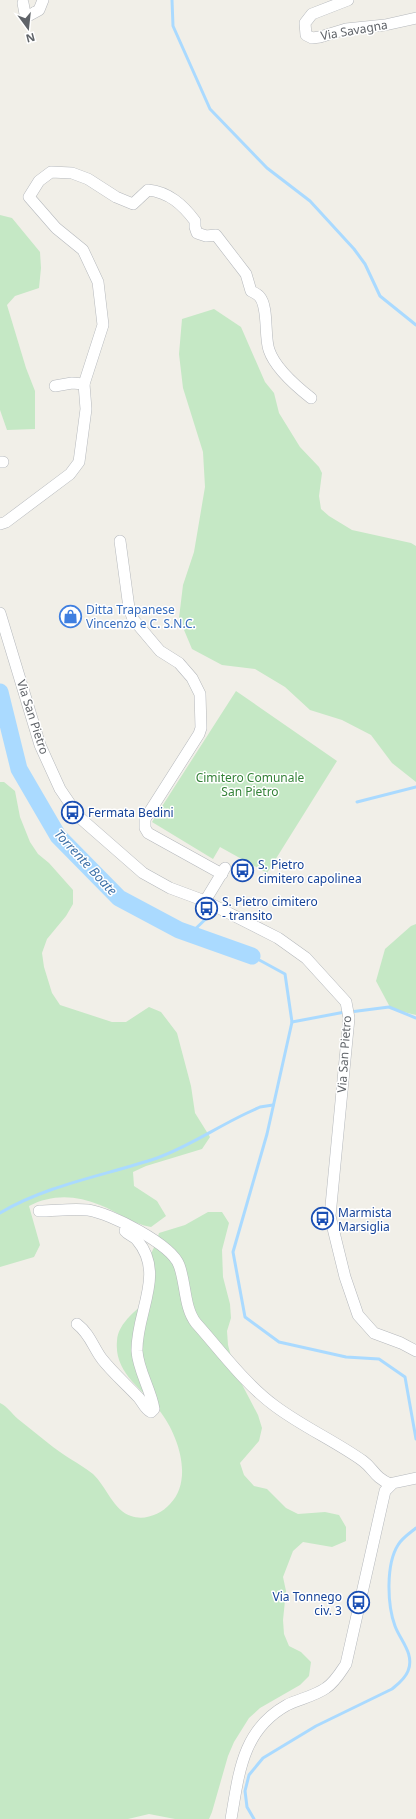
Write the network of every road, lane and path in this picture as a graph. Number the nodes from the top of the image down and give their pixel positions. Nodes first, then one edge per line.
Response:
1 (43, 0) edge
2 (348, 0) edge
3 (23, 3) dead end
4 (416, 18) edge
5 (84, 384) junction
6 (55, 386) dead end
7 (311, 398) dead end
8 (0, 524) edge
9 (120, 541) dead end
10 (0, 614) edge
11 (2, 627) edge
12 (205, 901) junction
13 (39, 1211) dead end
14 (124, 1223) junction
15 (76, 1324) dead end
16 (416, 1351) edge
17 (416, 1478) edge
18 (390, 1484) junction
19 (231, 1819) edge

1 - 3 street
2 - 4 street, Via Savagna
5 - 6 street
5 - 7 street
5 - 8 street
9 - 12 street
10 - 11 street, Via San Pietro
11 - 12 street, Via San Pietro
12 - 16 street, Via San Pietro
13 - 14 street
14 - 15 street
14 - 18 street
17 - 18 street
18 - 19 street

